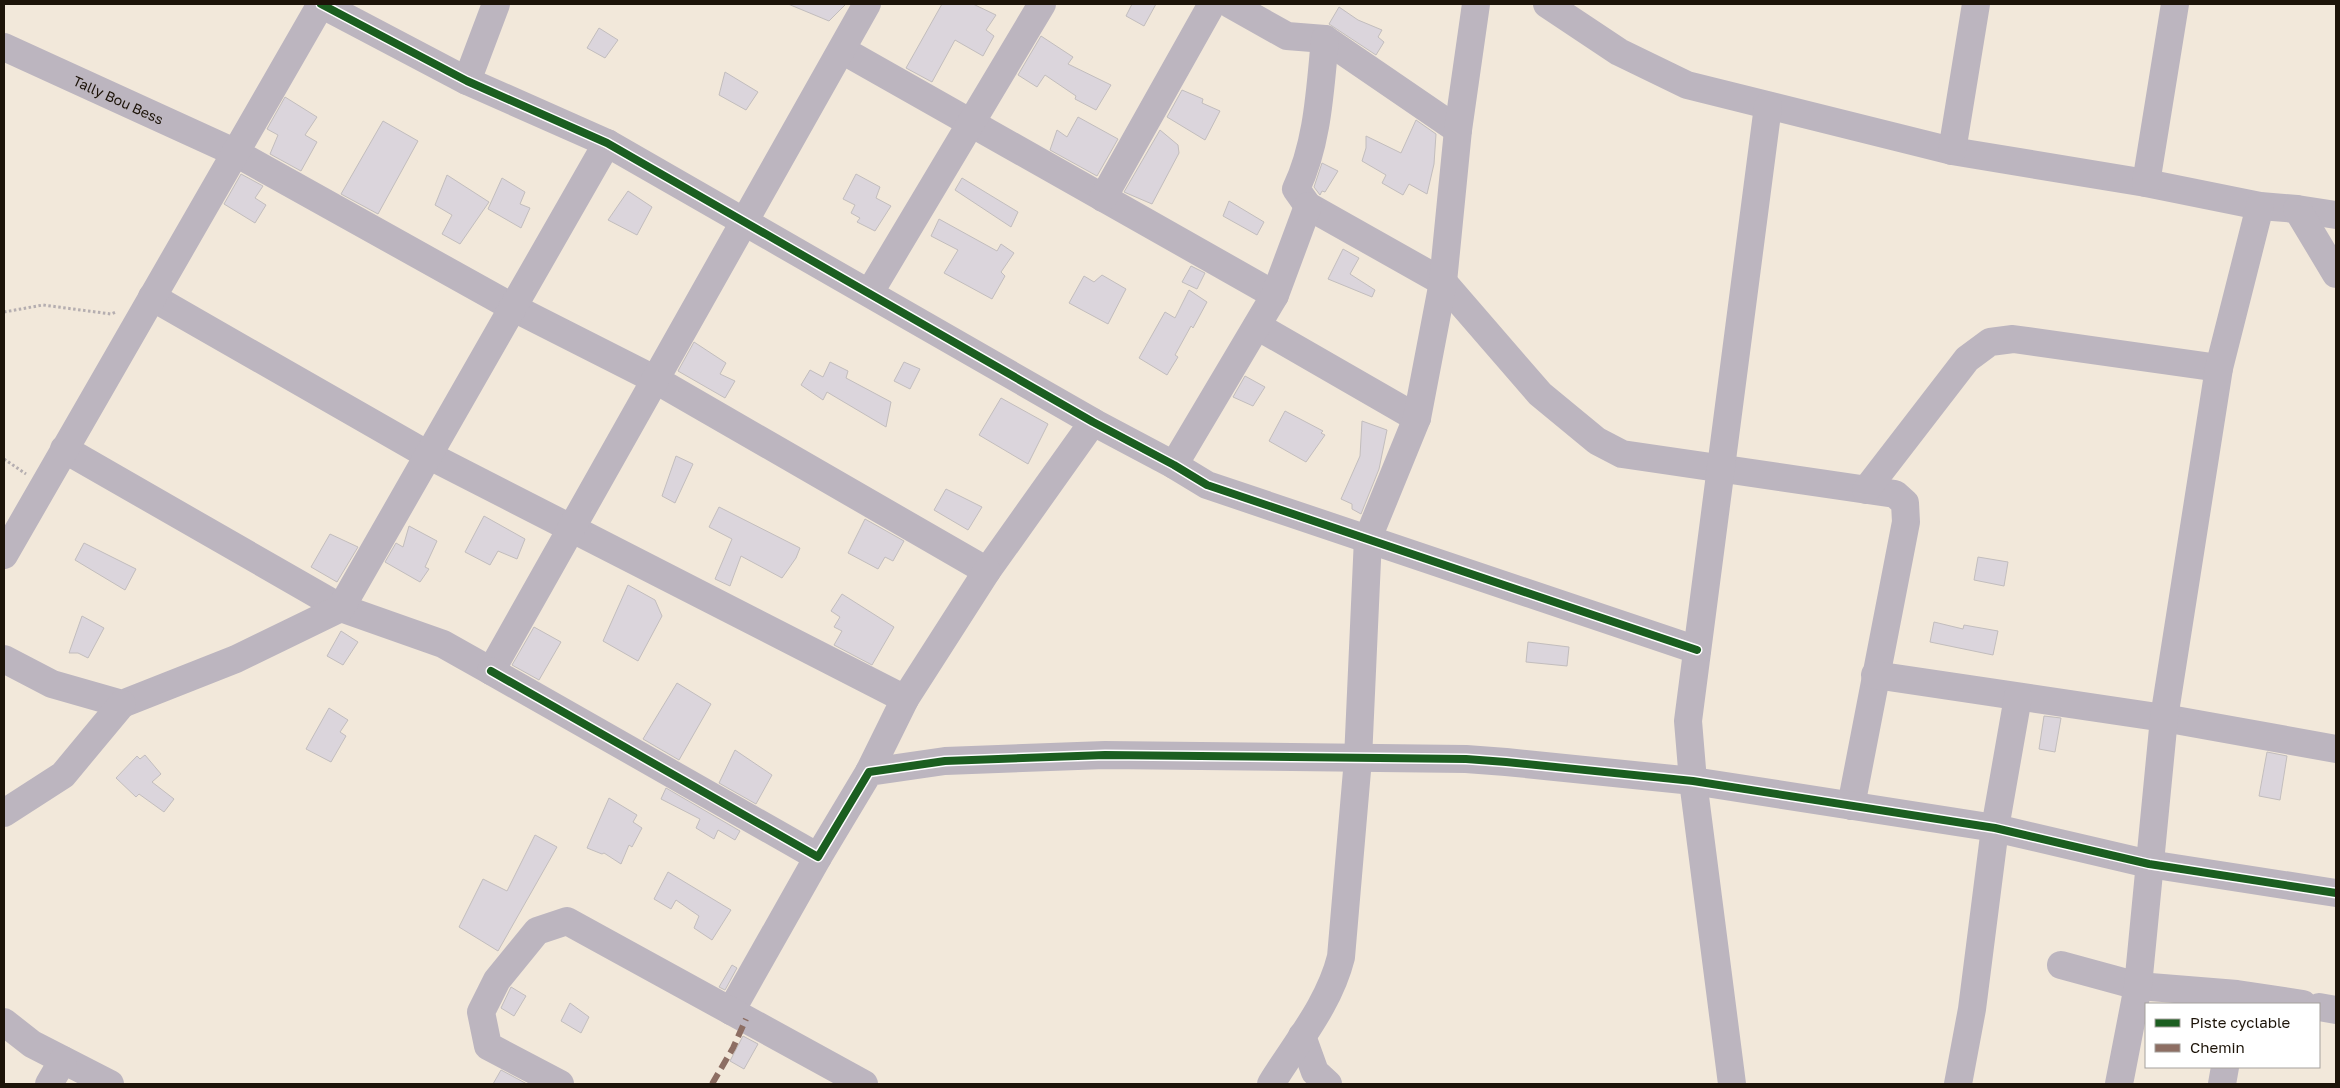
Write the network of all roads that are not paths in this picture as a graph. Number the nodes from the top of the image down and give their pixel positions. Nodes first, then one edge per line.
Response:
1 (321, 4) edge
2 (496, 4) edge
3 (867, 4) edge
4 (1042, 4) edge
5 (1212, 4) edge
6 (1230, 4) edge
7 (1476, 4) edge
8 (1547, 4) edge
9 (1976, 4) edge
10 (2175, 4) edge
11 (1325, 39) junction
12 (4, 47) edge
13 (842, 50) junction
14 (467, 81) junction
15 (1768, 106) junction
16 (971, 123) junction
17 (1458, 130) junction
18 (607, 143) junction
19 (1952, 151) junction
20 (234, 152) junction
21 (2146, 184) junction
22 (1103, 198) junction
23 (1308, 206) junction
24 (2260, 206) junction
25 (2296, 209) junction
26 (2335, 211) edge
27 (745, 221) junction
28 (2336, 274) edge
29 (1443, 282) junction
30 (870, 292) junction
31 (1275, 295) junction
32 (152, 297) junction
33 (512, 307) junction
34 (1257, 326) junction
35 (2219, 368) junction
36 (656, 380) junction
37 (1417, 418) junction
38 (1093, 422) junction
39 (64, 449) junction
40 (428, 456) junction
41 (1174, 465) junction
42 (1720, 467) junction
43 (1866, 490) junction
44 (571, 529) junction
45 (1368, 538) junction
46 (4, 555) edge
47 (987, 571) junction
48 (341, 608) junction
49 (1697, 650) junction
50 (4, 659) edge
51 (491, 670) junction
52 (1875, 675) junction
53 (2018, 697) junction
54 (905, 699) junction
55 (122, 704) junction
56 (2164, 718) junction
57 (2336, 749) edge
58 (1358, 759) junction
59 (869, 772) junction
60 (1693, 782) junction
61 (1851, 806) junction
62 (4, 813) edge
63 (1996, 828) junction
64 (818, 857) junction
65 (2148, 864) junction
66 (2336, 893) edge
67 (2061, 965) dead end
68 (2138, 986) junction
69 (2236, 999) edge
70 (2290, 1003) edge
71 (2320, 1007) edge
72 (2336, 1010) edge
73 (731, 1011) junction
74 (4, 1022) edge
75 (1302, 1036) junction
76 (32, 1044) junction
77 (4, 1050) edge
78 (62, 1060) junction
79 (2225, 1068) edge
80 (1273, 1082) edge
81 (49, 1084) edge
82 (110, 1084) edge
83 (560, 1084) edge
84 (864, 1084) edge
85 (1328, 1084) edge
86 (1732, 1084) edge
87 (1958, 1084) edge
88 (2119, 1084) edge
89 (2222, 1084) edge

1 - 14 street
1 - 20 street
2 - 14 street
3 - 13 street
4 - 16 street
5 - 22 street
6 - 11 street
7 - 17 street
8 - 15 street
9 - 19 street
10 - 21 street
11 - 17 street
11 - 23 street
12 - 20 street, Tally Bou Bess
13 - 16 street
13 - 27 street
14 - 18 street
15 - 19 street
15 - 42 street
16 - 22 street
16 - 30 street
17 - 29 street
18 - 27 street
18 - 33 street
19 - 21 street
20 - 32 street
20 - 33 street, Tally Bou Bess
21 - 24 street
22 - 31 street
23 - 29 street
23 - 31 street
24 - 25 street
24 - 35 street
25 - 26 street
25 - 28 street
27 - 30 street
27 - 36 street
29 - 37 street
29 - 42 street
30 - 38 street
31 - 34 street
32 - 39 street
32 - 40 street
33 - 36 street, Tally Bou Bess
33 - 40 street
34 - 37 street
34 - 41 street
35 - 43 street
35 - 56 street
36 - 44 street
36 - 47 street, Tally Bou Bess
37 - 45 street
38 - 41 street
38 - 47 street
39 - 46 street
39 - 48 street
40 - 44 street
40 - 48 street
41 - 45 street
42 - 43 street
42 - 49 street
43 - 52 street
44 - 51 street
44 - 54 street
45 - 49 street
45 - 58 street
47 - 54 street
48 - 51 street
48 - 55 street
49 - 60 street
50 - 55 street
51 - 64 street
52 - 53 street
52 - 61 street
53 - 56 street
53 - 63 street
54 - 59 street
55 - 62 street
56 - 57 street
56 - 65 street
58 - 59 street
58 - 60 street
58 - 75 street
59 - 64 street
60 - 61 street
60 - 86 street
61 - 63 street
63 - 65 street
63 - 87 street
64 - 73 street
65 - 66 street
65 - 68 street
67 - 68 street
68 - 69 street
68 - 88 street
69 - 70 street
71 - 72 street
73 - 83 street
73 - 84 street
74 - 76 street
75 - 80 street
75 - 85 street
76 - 77 street
76 - 78 street
78 - 81 street
78 - 82 street
79 - 89 street

